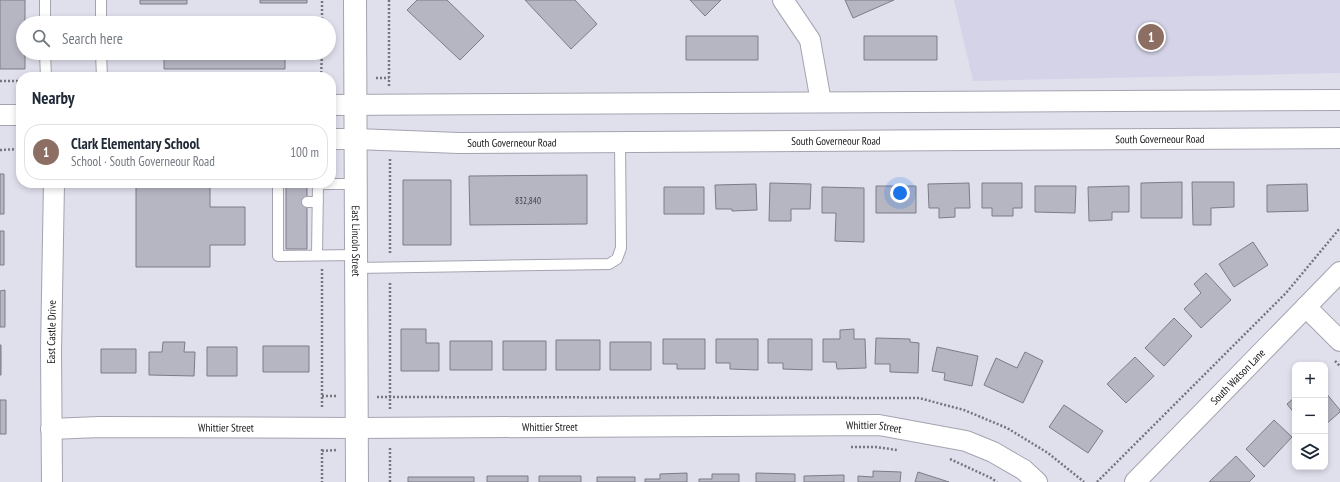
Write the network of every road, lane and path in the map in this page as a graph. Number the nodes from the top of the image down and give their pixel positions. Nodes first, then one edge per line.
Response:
1 (45, 0) edge
2 (101, 0) edge
3 (322, 0) edge
4 (355, 0) edge
5 (389, 0) edge
6 (783, 0) edge
7 (45, 16) edge
8 (101, 16) edge
9 (322, 16) edge
10 (45, 60) edge
11 (101, 60) edge
12 (322, 60) edge
13 (46, 72) edge
14 (102, 72) edge
15 (321, 72) edge
16 (0, 81) edge
17 (16, 81) edge
18 (1340, 100) edge
19 (821, 102) junction
20 (336, 105) edge
21 (356, 105) junction
22 (389, 105) junction
23 (1340, 138) edge
24 (336, 139) edge
25 (356, 139) junction
26 (390, 140) junction
27 (620, 143) junction
28 (0, 150) edge
29 (16, 150) edge
30 (336, 184) edge
31 (356, 184) junction
32 (54, 188) edge
33 (279, 188) edge
34 (318, 188) edge
35 (307, 202) dead end
36 (318, 202) junction
37 (1340, 228) edge
38 (307, 229) dead end
39 (318, 229) junction
40 (320, 255) junction
41 (356, 262) junction
42 (390, 268) junction
43 (1340, 272) edge
44 (1306, 307) junction
45 (1340, 341) edge
46 (390, 427) junction
47 (322, 428) junction
48 (357, 428) junction
49 (51, 429) junction
50 (845, 447) dead end
51 (390, 449) junction
52 (357, 450) junction
53 (898, 450) dead end
54 (322, 451) junction
55 (948, 459) dead end
56 (52, 482) edge
57 (322, 482) edge
58 (357, 482) edge
59 (390, 482) edge
60 (997, 482) edge
61 (1036, 482) edge
62 (1098, 482) edge
63 (1135, 482) edge

1 - 7 lane
2 - 8 lane
3 - 9 path
4 - 21 street, East Lincoln Street
5 - 22 path
6 - 19 street
10 - 13 lane
11 - 14 lane
12 - 15 path
16 - 17 path
18 - 19 street
19 - 22 street
20 - 21 street
21 - 22 street
21 - 25 street, East Lincoln Street
23 - 27 street, South Governeour Road
24 - 25 street, South Governeour Road
25 - 26 street, South Governeour Road
25 - 31 street, East Lincoln Street
26 - 27 street, South Governeour Road
26 - 42 path
27 - 42 lane
28 - 29 path
30 - 31 lane
31 - 41 street, East Lincoln Street
32 - 49 street, East Castle Drive
33 - 40 lane
34 - 36 lane
35 - 36 lane
36 - 39 lane
37 - 62 path
38 - 39 lane
39 - 40 lane
40 - 41 lane
40 - 47 path
41 - 42 lane
41 - 48 street, East Lincoln Street
42 - 46 path
43 - 44 street, South Watson Lane
44 - 45 street
44 - 63 street, South Watson Lane
46 - 48 street, Whittier Street
46 - 51 path
46 - 61 street, Whittier Street
47 - 48 street, Whittier Street
47 - 49 street, Whittier Street
47 - 54 path
48 - 52 street, East Lincoln Street
49 - 56 street, East Castle Drive
50 - 53 path
51 - 52 path
51 - 59 path
52 - 54 path
52 - 58 street, East Lincoln Street
54 - 57 path
55 - 60 path

